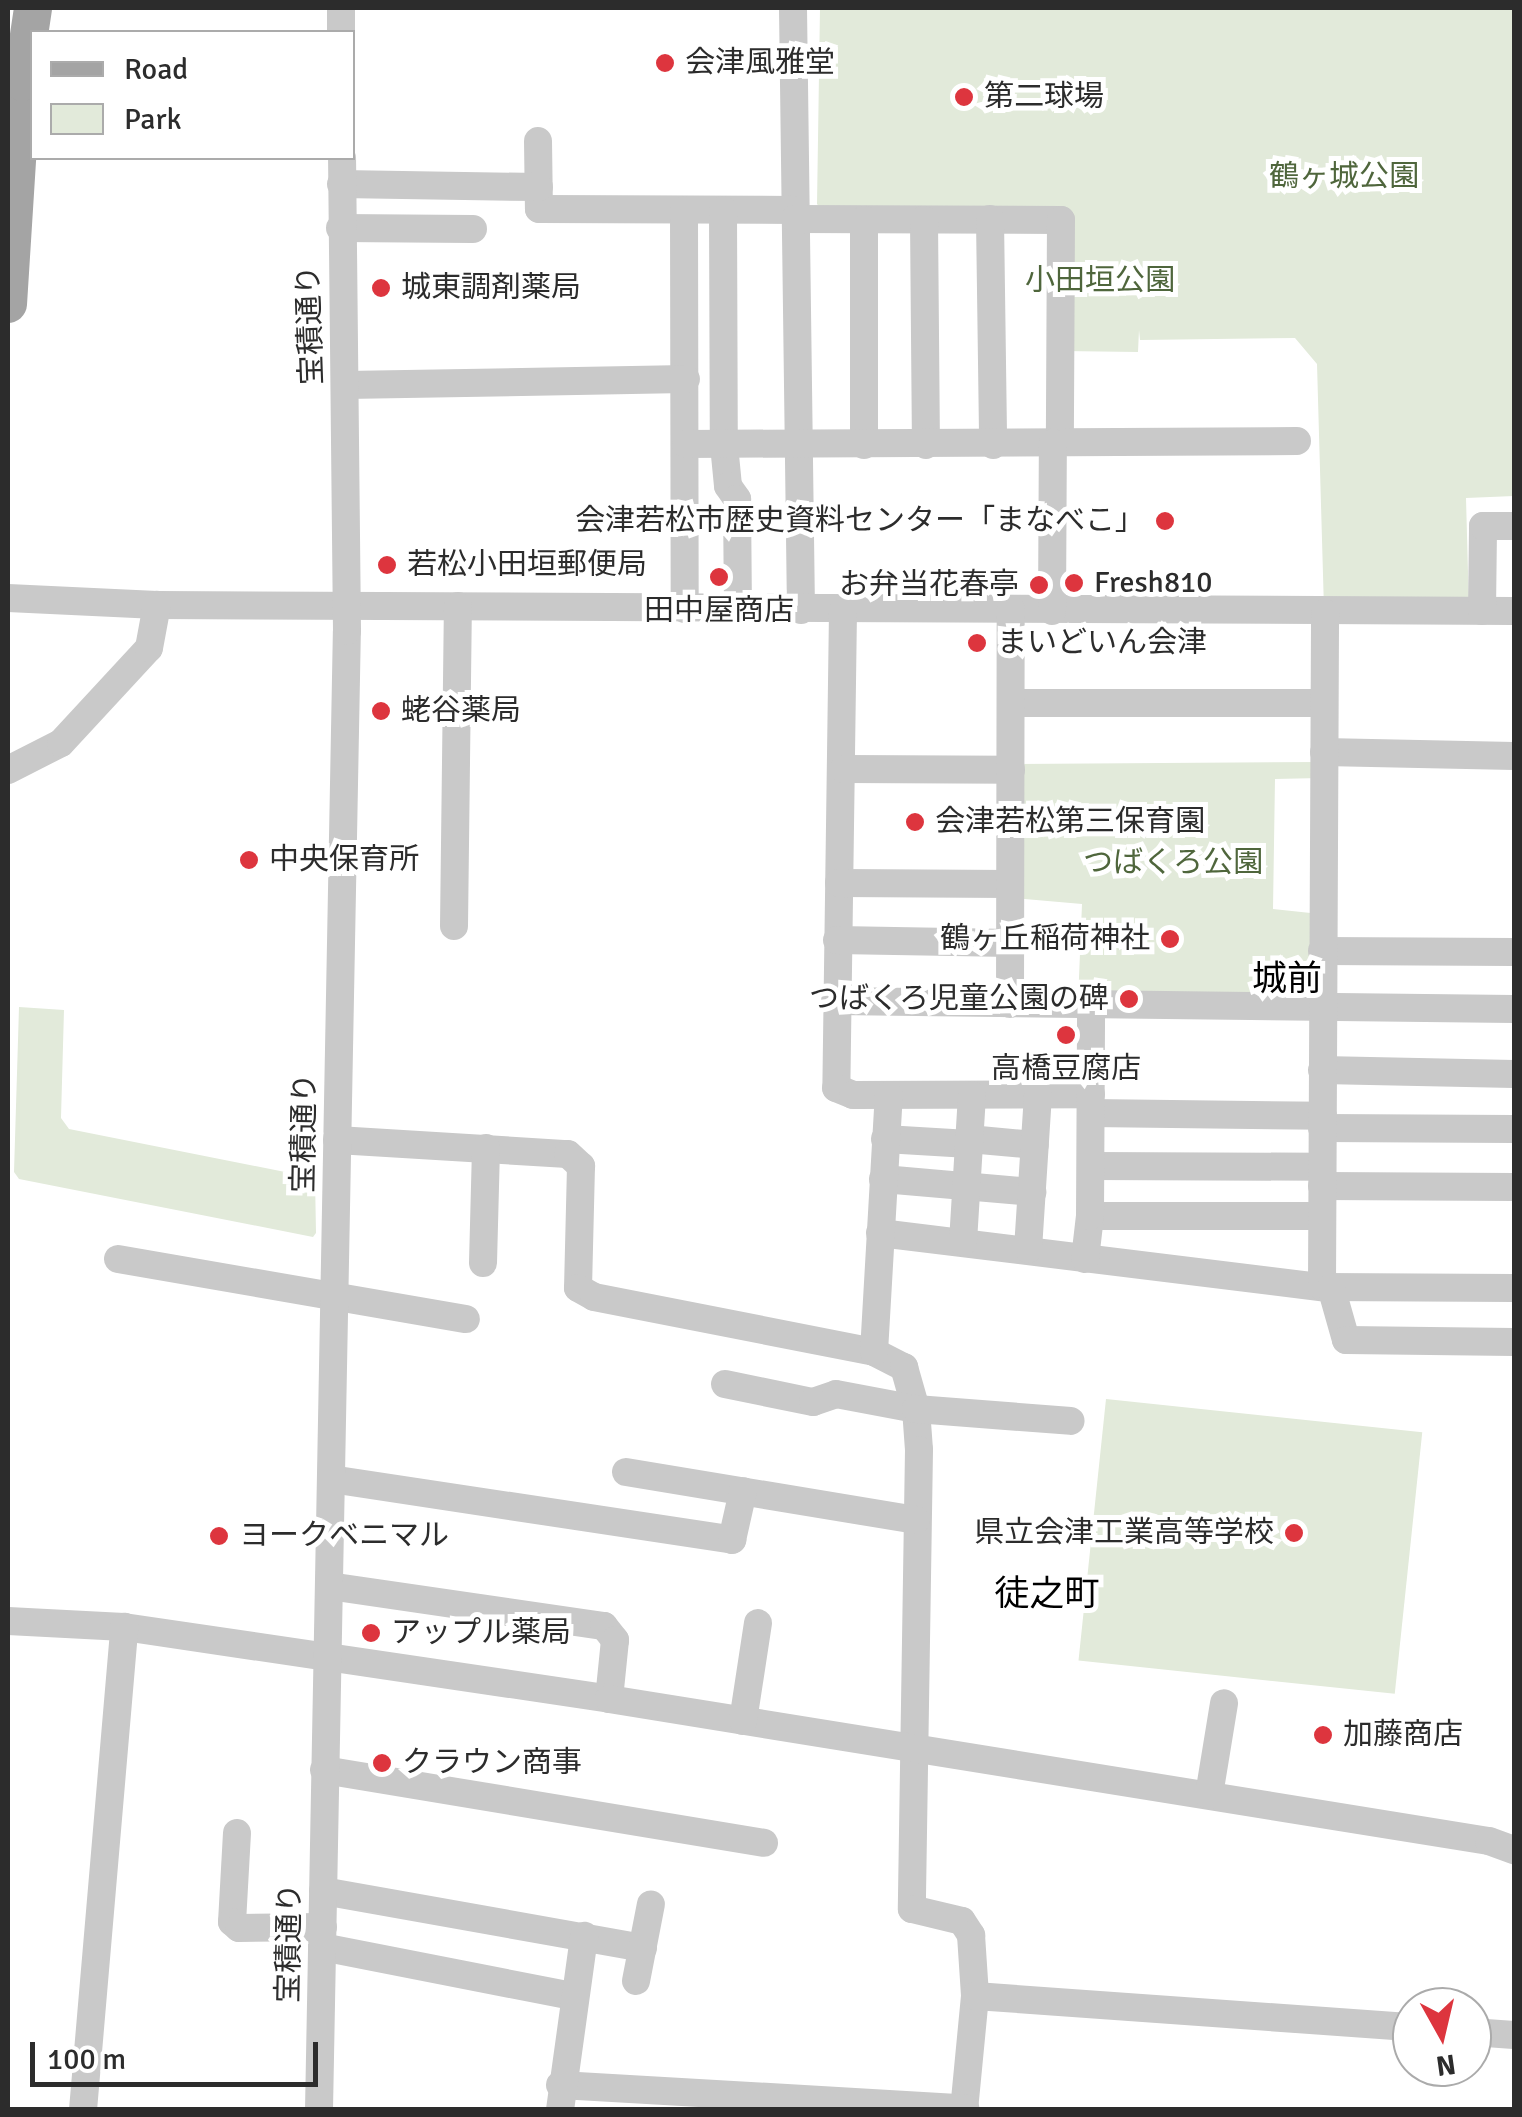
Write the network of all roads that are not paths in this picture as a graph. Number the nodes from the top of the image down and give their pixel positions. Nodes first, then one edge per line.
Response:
1 (33, 8) edge
2 (793, 8) edge
3 (538, 141) dead end
4 (342, 171) edge
5 (539, 188) junction
6 (684, 210) junction
7 (723, 210) junction
8 (795, 214) junction
9 (990, 219) junction
10 (864, 220) junction
11 (924, 220) junction
12 (340, 228) junction
13 (473, 229) dead end
14 (8, 304) edge
15 (686, 379) junction
16 (346, 385) junction
17 (1297, 441) dead end
18 (1057, 443) junction
19 (686, 444) junction
20 (724, 445) junction
21 (864, 445) junction
22 (926, 445) junction
23 (994, 445) junction
24 (796, 446) junction
25 (1514, 526) edge
26 (8, 598) edge
27 (156, 605) junction
28 (347, 605) junction
29 (458, 606) junction
30 (686, 608) junction
31 (738, 609) junction
32 (801, 610) junction
33 (1011, 610) junction
34 (843, 611) junction
35 (1052, 611) junction
36 (1482, 611) junction
37 (1514, 612) edge
38 (1325, 613) junction
39 (1011, 703) junction
40 (1324, 703) junction
41 (1324, 752) junction
42 (1514, 756) edge
43 (8, 770) edge
44 (844, 770) junction
45 (1011, 770) junction
46 (839, 883) junction
47 (1010, 884) junction
48 (454, 926) dead end
49 (837, 940) junction
50 (1010, 943) junction
51 (1322, 951) junction
52 (1514, 952) edge
53 (835, 1002) junction
54 (1092, 1003) junction
55 (1010, 1004) junction
56 (1322, 1009) junction
57 (1514, 1009) edge
58 (1322, 1070) junction
59 (1514, 1074) edge
60 (1038, 1094) junction
61 (889, 1095) junction
62 (972, 1095) junction
63 (1091, 1104) junction
64 (1323, 1122) junction
65 (1514, 1129) edge
66 (885, 1138) junction
67 (337, 1140) junction
68 (969, 1142) junction
69 (1035, 1145) junction
70 (486, 1148) junction
71 (1091, 1166) junction
72 (1322, 1177) junction
73 (883, 1179) junction
74 (966, 1186) junction
75 (1514, 1187) edge
76 (1032, 1192) junction
77 (1090, 1216) junction
78 (1322, 1216) junction
79 (880, 1233) junction
80 (963, 1242) junction
81 (1028, 1249) junction
82 (118, 1259) dead end
83 (1085, 1259) junction
84 (483, 1263) dead end
85 (1326, 1287) junction
86 (1514, 1288) edge
87 (334, 1294) junction
88 (466, 1319) dead end
89 (1514, 1342) edge
90 (874, 1352) junction
91 (725, 1384) dead end
92 (916, 1408) junction
93 (1071, 1420) dead end
94 (626, 1472) dead end
95 (331, 1479) junction
96 (743, 1491) junction
97 (916, 1520) junction
98 (329, 1586) junction
99 (8, 1621) edge
100 (758, 1622) dead end
101 (124, 1627) junction
102 (328, 1656) junction
103 (609, 1699) junction
104 (1224, 1703) dead end
105 (743, 1721) junction
106 (912, 1749) junction
107 (324, 1770) junction
108 (1208, 1795) junction
109 (237, 1833) dead end
110 (764, 1843) dead end
111 (1514, 1850) edge
112 (323, 1891) junction
113 (651, 1904) dead end
114 (584, 1936) junction
115 (323, 1937) junction
116 (642, 1948) junction
117 (636, 1981) dead end
118 (572, 1996) junction
119 (975, 1996) junction
120 (1392, 2026) edge
121 (560, 2098) edge
122 (705, 2101) edge
123 (964, 2109) edge
124 (82, 2110) edge
125 (319, 2110) edge

1 - 14 main road
2 - 8 street
3 - 5 street
4 - 5 street
4 - 12 street, 宝積通り
5 - 6 street
6 - 7 street
6 - 15 street
7 - 8 street
7 - 20 street
8 - 10 street
8 - 24 street
9 - 11 street
9 - 18 street
9 - 23 street
10 - 11 street
10 - 21 street
11 - 22 street
12 - 13 street
12 - 16 street, 宝積通り
15 - 16 street
15 - 19 street
16 - 28 street, 宝積通り
17 - 18 street
18 - 23 street
18 - 35 street
19 - 20 street
19 - 30 street
20 - 24 street
20 - 31 street
21 - 22 street
21 - 24 street
22 - 23 street
24 - 32 street
25 - 36 street
26 - 27 street
27 - 28 street
27 - 43 street
28 - 29 street
28 - 67 street, 宝積通り
29 - 30 street
29 - 48 street
30 - 31 street
31 - 32 street
32 - 34 street
33 - 34 street
33 - 35 street
33 - 39 street
34 - 44 street
35 - 38 street
36 - 37 street
36 - 38 street
38 - 40 street
39 - 40 street
39 - 45 street
40 - 41 street
41 - 42 street
41 - 51 street
44 - 45 street
44 - 46 street
45 - 47 street
46 - 47 street
46 - 49 street
47 - 50 street
49 - 50 street
49 - 53 street
50 - 55 street
51 - 52 street
51 - 56 street
53 - 55 street
53 - 61 street
54 - 55 street
54 - 56 street
54 - 63 street
56 - 57 street
56 - 58 street
58 - 59 street
58 - 64 street
60 - 62 street
60 - 63 street
60 - 69 street
61 - 62 street
61 - 66 street
62 - 68 street
63 - 64 street
63 - 71 street
64 - 65 street
64 - 72 street
66 - 68 street
66 - 73 street
67 - 70 street
67 - 87 street, 宝積通り
68 - 69 street
68 - 74 street
69 - 76 street
70 - 84 street
70 - 90 street
71 - 72 street
71 - 77 street
72 - 75 street
72 - 78 street
73 - 74 street
73 - 79 street
74 - 76 street
74 - 80 street
76 - 81 street
77 - 78 street
77 - 83 street
78 - 85 street
79 - 80 street
79 - 90 street
80 - 81 street
81 - 83 street
82 - 87 street
83 - 85 street
85 - 86 street
85 - 89 street
87 - 88 street
87 - 95 street, 宝積通り
90 - 92 street
91 - 92 street
92 - 93 street
92 - 97 street
94 - 96 street
95 - 96 street
95 - 98 street, 宝積通り
96 - 97 street
97 - 106 street
98 - 102 street, 宝積通り
98 - 103 street
99 - 101 street
100 - 105 street
101 - 102 street
101 - 124 street
102 - 103 street
102 - 107 street, 宝積通り
103 - 105 street
104 - 108 street
105 - 106 street
106 - 108 street
106 - 119 street
107 - 110 street
107 - 112 street, 宝積通り
108 - 111 street
109 - 115 street
112 - 114 street
112 - 115 street, 宝積通り
113 - 116 street
114 - 116 street
114 - 118 street
115 - 118 street
115 - 125 street, 宝積通り
116 - 117 street
118 - 121 street
119 - 120 street
119 - 123 street
121 - 122 street
122 - 123 street

